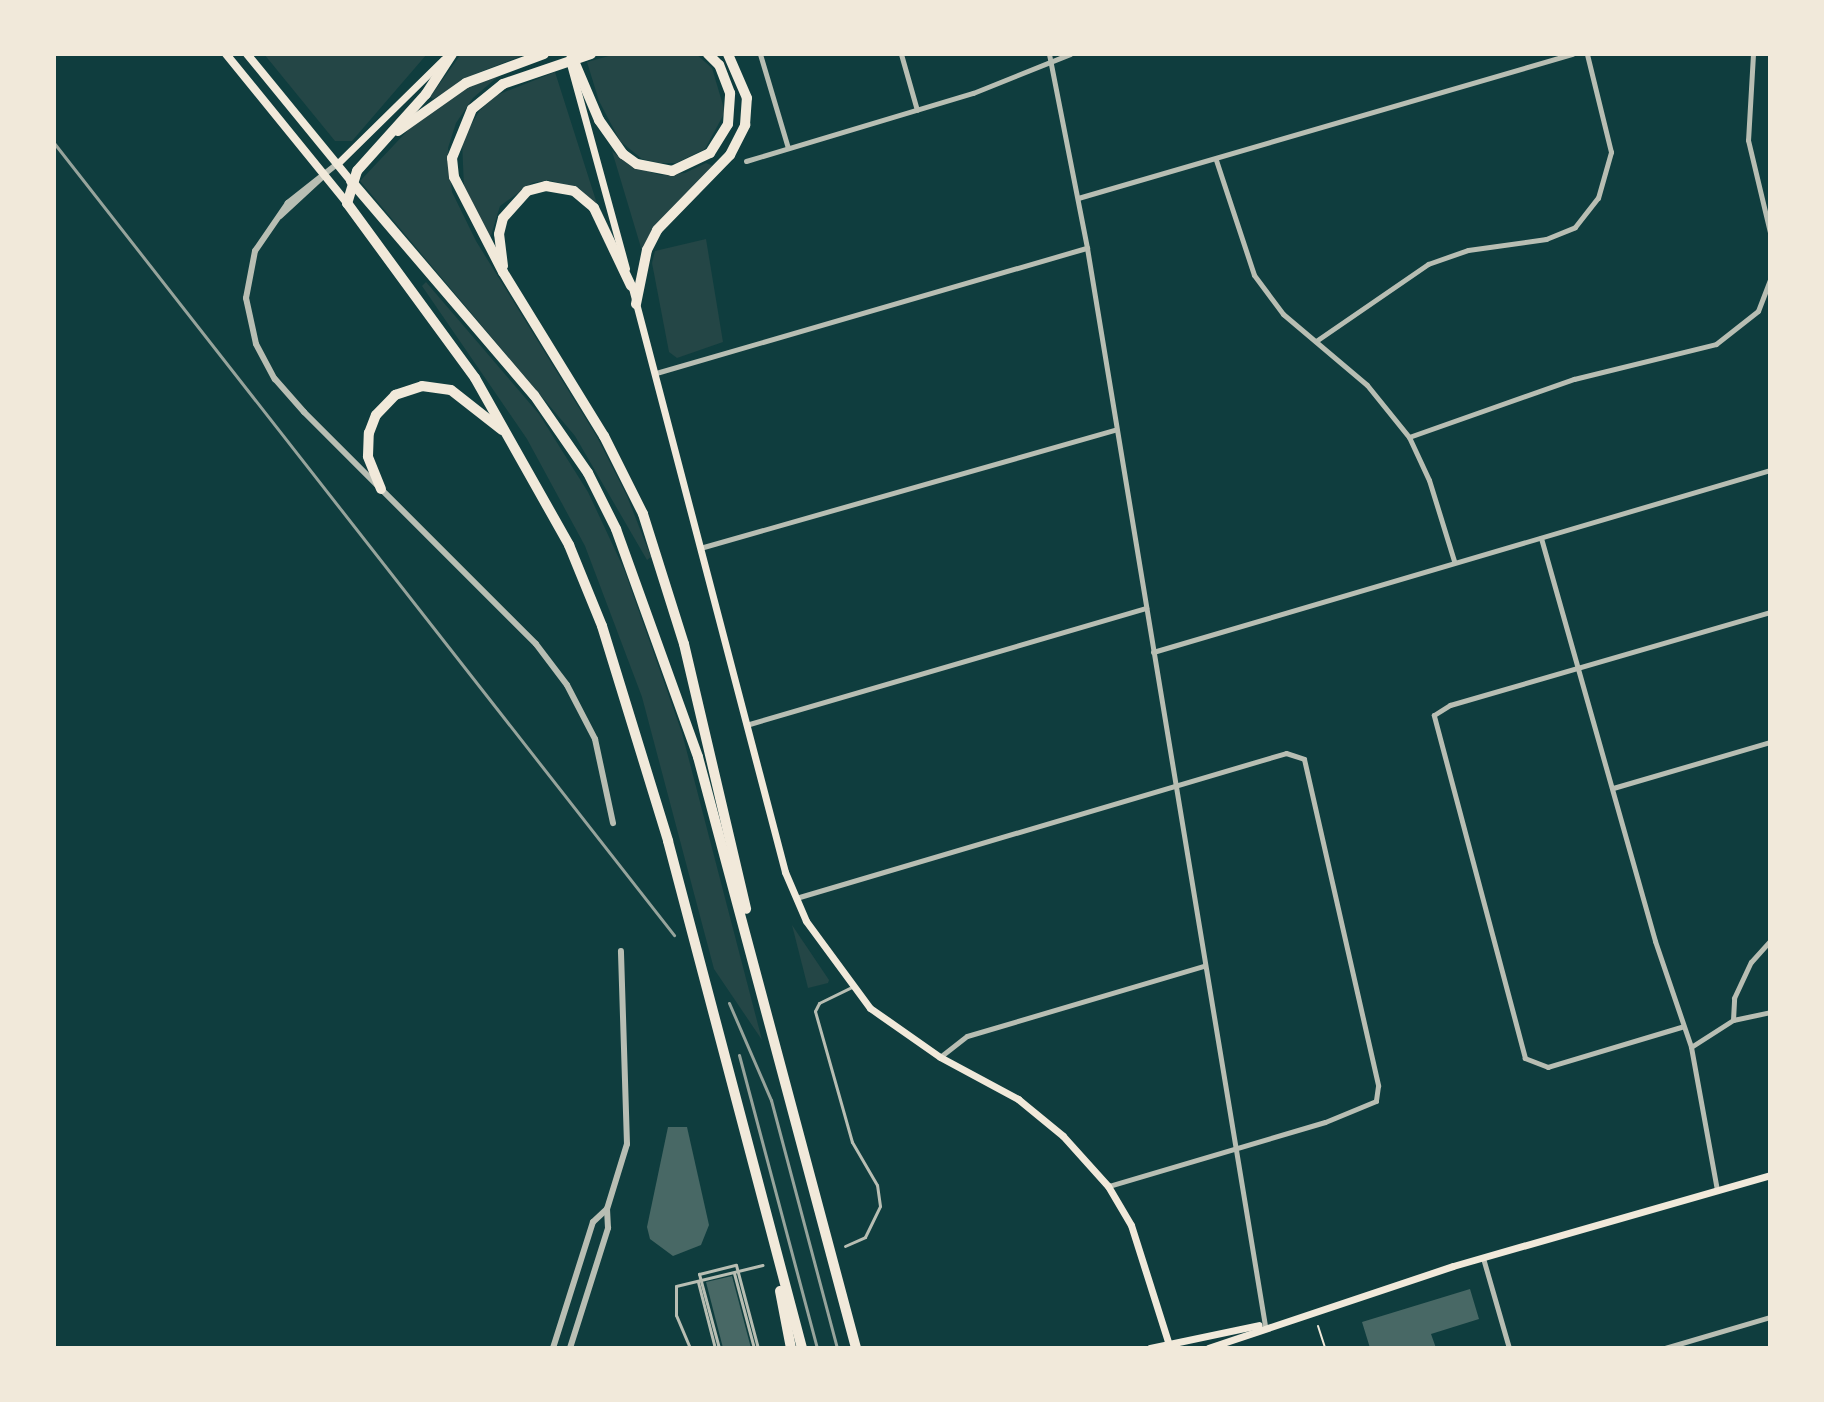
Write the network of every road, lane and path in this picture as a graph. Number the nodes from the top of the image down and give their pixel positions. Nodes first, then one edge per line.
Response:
1 (226, 54) edge
2 (247, 54) edge
3 (450, 54) edge
4 (544, 54) edge
5 (569, 54) edge
6 (591, 54) edge
7 (708, 54) edge
8 (728, 54) edge
9 (760, 54) edge
10 (901, 54) edge
11 (1070, 54) edge
12 (1572, 54) edge
13 (1587, 54) edge
14 (1753, 54) edge
15 (1050, 56) edge
16 (582, 91) junction
17 (917, 110) junction
18 (382, 143) junction
19 (788, 148) junction
20 (1216, 160) junction
21 (746, 161) dead end
22 (337, 164) junction
23 (323, 175) junction
24 (351, 181) junction
25 (1078, 198) junction
26 (347, 203) junction
27 (1770, 232) edge
28 (1087, 248) junction
29 (503, 272) junction
30 (1770, 279) edge
31 (631, 286) junction
32 (636, 304) junction
33 (1316, 341) junction
34 (656, 373) junction
35 (1115, 430) junction
36 (1409, 437) junction
37 (513, 441) junction
38 (1770, 470) edge
39 (381, 489) junction
40 (1541, 538) junction
41 (700, 548) junction
42 (1454, 561) junction
43 (1146, 608) junction
44 (1770, 612) edge
45 (1153, 652) junction
46 (1579, 667) junction
47 (745, 725) junction
48 (1770, 742) edge
49 (1174, 786) junction
50 (1613, 788) junction
51 (613, 823) dead end
52 (796, 898) junction
53 (1770, 941) edge
54 (621, 951) dead end
55 (755, 966) junction
56 (1204, 966) junction
57 (854, 986) junction
58 (1770, 1012) edge
59 (1733, 1020) junction
60 (1681, 1027) junction
61 (1691, 1047) junction
62 (940, 1057) junction
63 (1234, 1148) junction
64 (1770, 1175) edge
65 (1108, 1186) junction
66 (1717, 1190) junction
67 (607, 1209) junction
68 (845, 1246) dead end
69 (774, 1254) junction
70 (1483, 1257) junction
71 (763, 1265) dead end
72 (734, 1273) junction
73 (698, 1281) junction
74 (1770, 1317) edge
75 (1265, 1325) junction
76 (1318, 1326) dead end
77 (1169, 1345) edge
78 (553, 1348) edge
79 (570, 1348) edge
80 (690, 1348) edge
81 (717, 1348) edge
82 (756, 1348) edge
83 (791, 1348) edge
84 (802, 1348) edge
85 (856, 1348) edge
86 (1150, 1348) edge
87 (1208, 1348) edge
88 (1325, 1348) edge
89 (1509, 1348) edge
90 (1665, 1348) edge

1 - 23 main road
2 - 22 main road
3 - 18 highway
3 - 22 main road
4 - 18 highway
5 - 16 highway
6 - 29 highway
7 - 16 highway
8 - 32 highway
9 - 19 street
10 - 17 street
11 - 15 street
12 - 20 street
13 - 33 street
14 - 27 street
15 - 17 street
15 - 25 street
16 - 31 main road
17 - 19 street
18 - 24 highway
19 - 21 street
20 - 25 street
20 - 33 street
22 - 23 street
22 - 24 main road
23 - 26 main road
23 - 39 street
24 - 26 highway
24 - 55 highway
25 - 28 street
26 - 37 highway
28 - 34 street
28 - 35 street
29 - 31 highway
29 - 55 highway
30 - 36 street
31 - 32 main road
32 - 34 main road
33 - 36 street
34 - 41 main road
35 - 41 street
35 - 43 street
36 - 42 street
37 - 39 highway
37 - 69 highway
38 - 40 street
39 - 51 street
40 - 42 street
40 - 46 street
41 - 47 main road
42 - 45 street
43 - 45 street
43 - 47 street
44 - 46 street
45 - 49 street
46 - 50 street
46 - 60 street
47 - 52 main road
48 - 50 street
49 - 52 street
49 - 56 street
49 - 63 street
50 - 60 street
52 - 57 main road
53 - 59 street
54 - 67 street
55 - 85 highway
56 - 62 street
56 - 63 street
57 - 62 main road
57 - 68 lane
58 - 59 street
59 - 61 street
60 - 61 street
61 - 66 street
62 - 65 main road
63 - 65 street
63 - 75 street
64 - 66 main road
65 - 77 main road
66 - 70 main road
67 - 78 street
67 - 79 street
69 - 83 highway
69 - 84 highway
70 - 75 main road
70 - 89 street
71 - 72 lane
72 - 73 lane
72 - 82 lane
73 - 80 lane
73 - 81 lane
74 - 90 street
75 - 77 main road
75 - 87 main road
76 - 88 path
77 - 86 main road
81 - 82 lane

